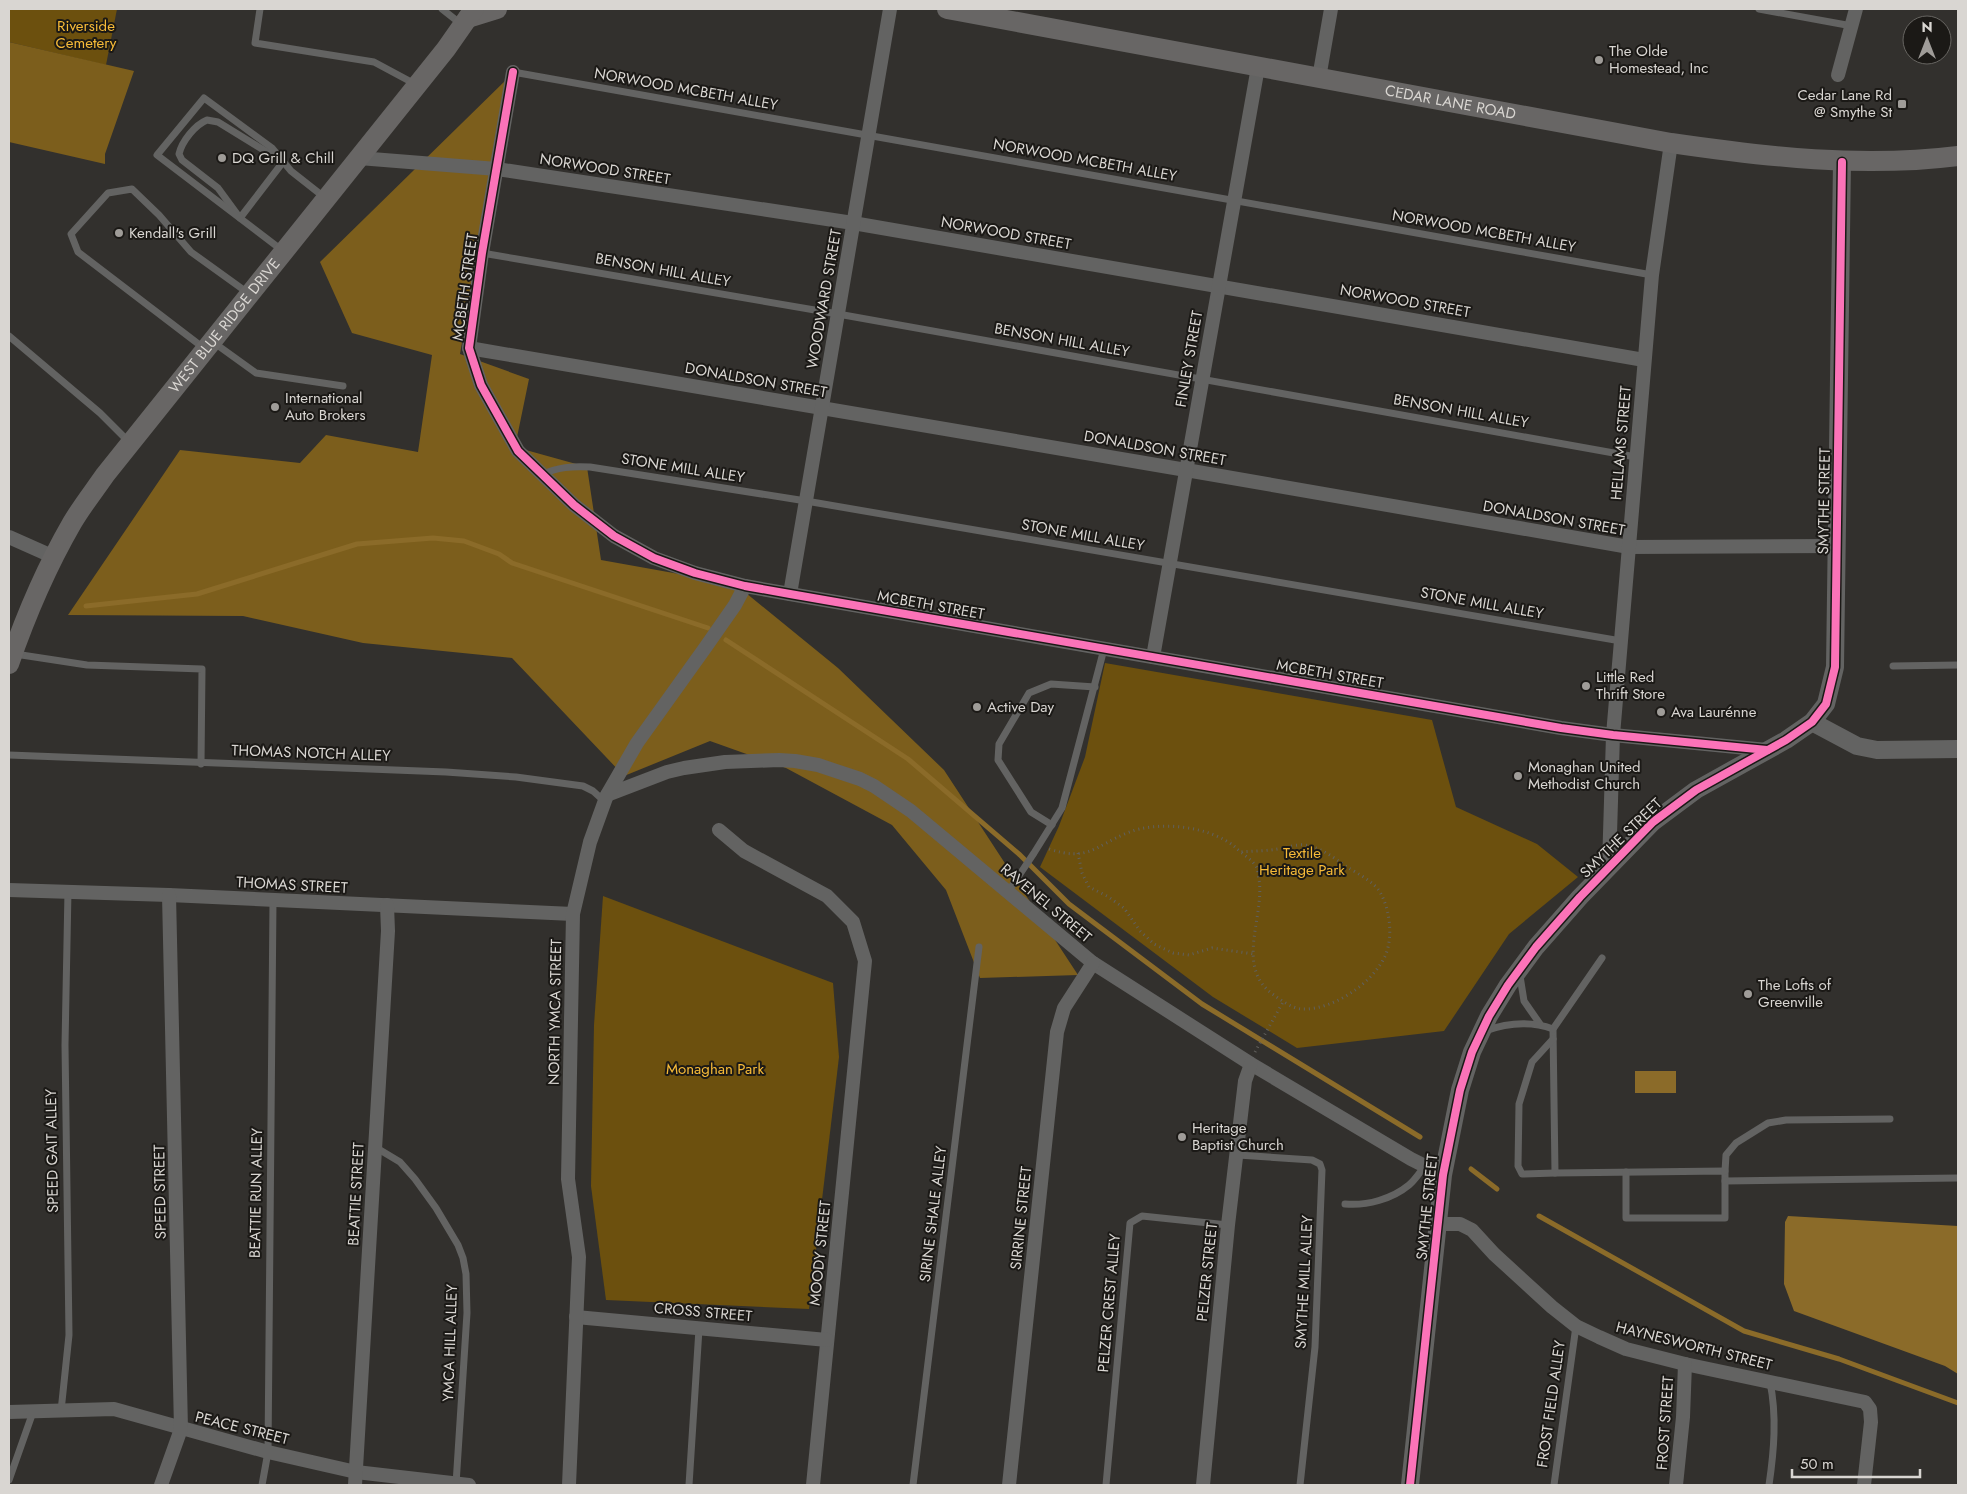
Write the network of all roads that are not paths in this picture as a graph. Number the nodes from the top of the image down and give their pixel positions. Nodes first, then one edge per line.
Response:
1 (260, 9) edge
2 (442, 9) edge
3 (496, 9) edge
4 (890, 9) edge
5 (947, 9) edge
6 (1331, 9) edge
7 (1759, 9) edge
8 (1856, 9) edge
9 (469, 18) edge
10 (1852, 26) junction
11 (1258, 67) junction
12 (513, 72) joint
13 (1838, 75) dead end
14 (1319, 78) junction
15 (417, 86) junction
16 (868, 135) junction
17 (1671, 143) junction
18 (1958, 156) edge
19 (359, 158) junction
20 (283, 162) junction
21 (1842, 162) junction
22 (497, 169) junction
23 (327, 199) junction
24 (1234, 200) junction
25 (240, 218) junction
26 (853, 223) junction
27 (284, 252) junction
28 (482, 253) junction
29 (1652, 275) junction
30 (1219, 286) junction
31 (250, 295) junction
32 (838, 314) junction
33 (9, 336) edge
34 (209, 345) junction
35 (470, 348) junction
36 (1644, 360) junction
37 (1202, 379) junction
38 (343, 386) dead end
39 (822, 408) junction
40 (130, 444) junction
41 (1636, 457) junction
42 (1186, 470) junction
43 (541, 475) junction
44 (806, 501) junction
45 (9, 537) edge
46 (1837, 546) junction
47 (1628, 548) junction
48 (54, 557) junction
49 (1169, 564) junction
50 (745, 586) junction
51 (790, 594) junction
52 (1621, 641) junction
53 (1104, 649) junction
54 (1153, 657) junction
55 (11, 658) edge
56 (1958, 665) edge
57 (1894, 666) dead end
58 (1095, 687) junction
59 (1812, 722) junction
60 (1613, 735) junction
61 (1958, 749) edge
62 (1767, 750) junction
63 (9, 755) edge
64 (201, 764) junction
65 (606, 799) junction
66 (1052, 826) junction
67 (719, 830) dead end
68 (1609, 867) junction
69 (9, 890) edge
70 (68, 891) junction
71 (1008, 892) junction
72 (169, 895) junction
73 (273, 900) junction
74 (387, 905) junction
75 (574, 914) junction
76 (979, 946) dead end
77 (1602, 958) dead end
78 (1093, 963) junction
79 (1519, 970) junction
80 (1540, 1024) junction
81 (1553, 1029) junction
82 (1481, 1032) junction
83 (1553, 1039) junction
84 (1251, 1064) junction
85 (1890, 1119) dead end
86 (375, 1146) junction
87 (1238, 1154) junction
88 (1426, 1166) junction
89 (1725, 1171) junction
90 (1626, 1172) junction
91 (1555, 1173) junction
92 (1443, 1175) junction
93 (1958, 1178) edge
94 (1725, 1180) junction
95 (1345, 1204) dead end
96 (1439, 1224) junction
97 (1228, 1225) junction
98 (576, 1317) junction
99 (1576, 1326) junction
100 (699, 1329) junction
101 (827, 1340) junction
102 (1685, 1364) junction
103 (1770, 1382) junction
104 (62, 1411) junction
105 (9, 1412) edge
106 (33, 1412) junction
107 (181, 1429) junction
108 (268, 1452) junction
109 (356, 1479) edge
110 (9, 1480) edge
111 (161, 1485) edge
112 (262, 1485) edge
113 (460, 1485) edge
114 (569, 1485) edge
115 (689, 1485) edge
116 (813, 1485) edge
117 (913, 1485) edge
118 (1009, 1485) edge
119 (1106, 1485) edge
120 (1204, 1485) edge
121 (1300, 1485) edge
122 (1410, 1485) edge
123 (1554, 1485) edge
124 (1676, 1485) edge
125 (1770, 1485) edge
126 (1864, 1485) edge

1 - 15 lane
2 - 9 lane
3 - 9 main road
4 - 16 street, WOODWARD STREET
5 - 11 main road, CEDAR LANE ROAD
6 - 14 street
7 - 10 lane
8 - 10 street
9 - 15 main road, WEST BLUE RIDGE DRIVE
10 - 13 street
11 - 14 main road, CEDAR LANE ROAD
11 - 24 street, FINLEY STREET
12 - 16 lane, NORWOOD MCBETH ALLEY
12 - 22 street, MCBETH STREET
14 - 17 main road, CEDAR LANE ROAD
15 - 19 main road, WEST BLUE RIDGE DRIVE
16 - 24 lane, NORWOOD MCBETH ALLEY
16 - 26 street, WOODWARD STREET
17 - 21 main road, CEDAR LANE ROAD
17 - 29 street, HELLAMS STREET
18 - 21 main road, CEDAR LANE ROAD
19 - 22 street, NORWOOD STREET
19 - 23 main road, WEST BLUE RIDGE DRIVE
20 - 23 lane
20 - 25 lane
20 - 25 lane
20 - 25 lane
21 - 46 street, SMYTHE STREET
22 - 26 street, NORWOOD STREET
22 - 28 street, MCBETH STREET
23 - 27 main road, WEST BLUE RIDGE DRIVE
24 - 29 lane, NORWOOD MCBETH ALLEY
24 - 30 street, FINLEY STREET
25 - 27 lane
26 - 30 street, NORWOOD STREET
26 - 32 street, WOODWARD STREET
27 - 31 main road, WEST BLUE RIDGE DRIVE
28 - 32 lane, BENSON HILL ALLEY
28 - 35 street, MCBETH STREET
29 - 36 street, HELLAMS STREET
30 - 36 street, NORWOOD STREET
30 - 37 street, FINLEY STREET
31 - 34 main road, WEST BLUE RIDGE DRIVE
31 - 34 lane
32 - 37 lane, BENSON HILL ALLEY
32 - 39 street, WOODWARD STREET
33 - 40 lane
34 - 38 lane
34 - 40 main road, WEST BLUE RIDGE DRIVE
35 - 39 street, DONALDSON STREET
35 - 43 street, MCBETH STREET
36 - 41 street, HELLAMS STREET
37 - 41 lane, BENSON HILL ALLEY
37 - 42 street, FINLEY STREET
39 - 42 street, DONALDSON STREET
39 - 44 street, WOODWARD STREET
40 - 48 main road, WEST BLUE RIDGE DRIVE
41 - 47 street, HELLAMS STREET
42 - 47 street, DONALDSON STREET
42 - 49 street, FINLEY STREET
43 - 44 lane, STONE MILL ALLEY
43 - 50 street, MCBETH STREET
44 - 49 lane, STONE MILL ALLEY
44 - 51 street, WOODWARD STREET
45 - 48 street
46 - 47 street, DONALDSON STREET
46 - 59 street, SMYTHE STREET
47 - 52 street, HELLAMS STREET
48 - 55 main road, WEST BLUE RIDGE DRIVE
49 - 52 lane, STONE MILL ALLEY
49 - 54 street, FINLEY STREET
50 - 51 street, MCBETH STREET
50 - 65 street, NORTH YMCA STREET
51 - 53 street, MCBETH STREET
52 - 60 street, HELLAMS STREET
53 - 54 street, MCBETH STREET
53 - 58 lane
54 - 60 street, MCBETH STREET
55 - 64 lane
56 - 57 lane
58 - 66 lane
58 - 66 lane
59 - 61 street
59 - 62 street, SMYTHE STREET
60 - 62 street, MCBETH STREET
60 - 68 street, HELLAMS STREET
62 - 68 street, SMYTHE STREET
63 - 64 lane, THOMAS NOTCH ALLEY
64 - 65 lane, THOMAS NOTCH ALLEY
65 - 71 street, RAVENEL STREET
65 - 75 street, NORTH YMCA STREET
66 - 71 lane
67 - 101 street, MOODY STREET
68 - 79 street, SMYTHE STREET
69 - 70 street, THOMAS STREET
70 - 72 street, THOMAS STREET
70 - 104 lane, SPEED GAIT ALLEY
71 - 78 street, RAVENEL STREET
72 - 73 street, THOMAS STREET
72 - 107 street, SPEED STREET
73 - 74 street, THOMAS STREET
73 - 108 lane, BEATTIE RUN ALLEY
74 - 75 street, THOMAS STREET
74 - 86 street, BEATTIE STREET
75 - 98 street, NORTH YMCA STREET
76 - 117 lane, SIRINE SHALE ALLEY
77 - 81 lane
78 - 84 street, RAVENEL STREET
78 - 118 street, SIRRINE STREET
79 - 80 lane
79 - 82 street, SMYTHE STREET
80 - 81 lane
80 - 82 lane
81 - 83 lane
82 - 92 street, SMYTHE STREET
83 - 91 lane
83 - 91 lane
84 - 87 street, PELZER STREET
84 - 88 street, RAVENEL STREET
85 - 89 lane
86 - 109 street, BEATTIE STREET
86 - 113 lane, YMCA HILL ALLEY
87 - 97 street, PELZER STREET
87 - 121 lane, SMYTHE MILL ALLEY
88 - 92 street, RAVENEL STREET
88 - 95 lane
89 - 90 lane
89 - 94 lane
90 - 91 lane
90 - 94 lane
92 - 96 street, SMYTHE STREET
93 - 94 lane
96 - 99 street, HAYNESWORTH STREET
96 - 122 street, SMYTHE STREET
97 - 119 lane, PELZER CREST ALLEY
97 - 120 street, PELZER STREET
98 - 100 street, CROSS STREET
98 - 114 street, NORTH YMCA STREET
99 - 102 street, HAYNESWORTH STREET
99 - 123 lane, FROST FIELD ALLEY
100 - 101 street, CROSS STREET
100 - 115 lane
101 - 116 street, MOODY STREET
102 - 103 street, HAYNESWORTH STREET
102 - 124 street, FROST STREET
103 - 125 lane
103 - 126 street, HAYNESWORTH STREET
104 - 106 street, PEACE STREET
104 - 107 street, PEACE STREET
105 - 106 street, PEACE STREET
106 - 110 lane
107 - 108 street, PEACE STREET
107 - 111 street, SPEED STREET
108 - 109 street, PEACE STREET
108 - 112 lane, BEATTIE RUN ALLEY
109 - 113 street, PEACE STREET

